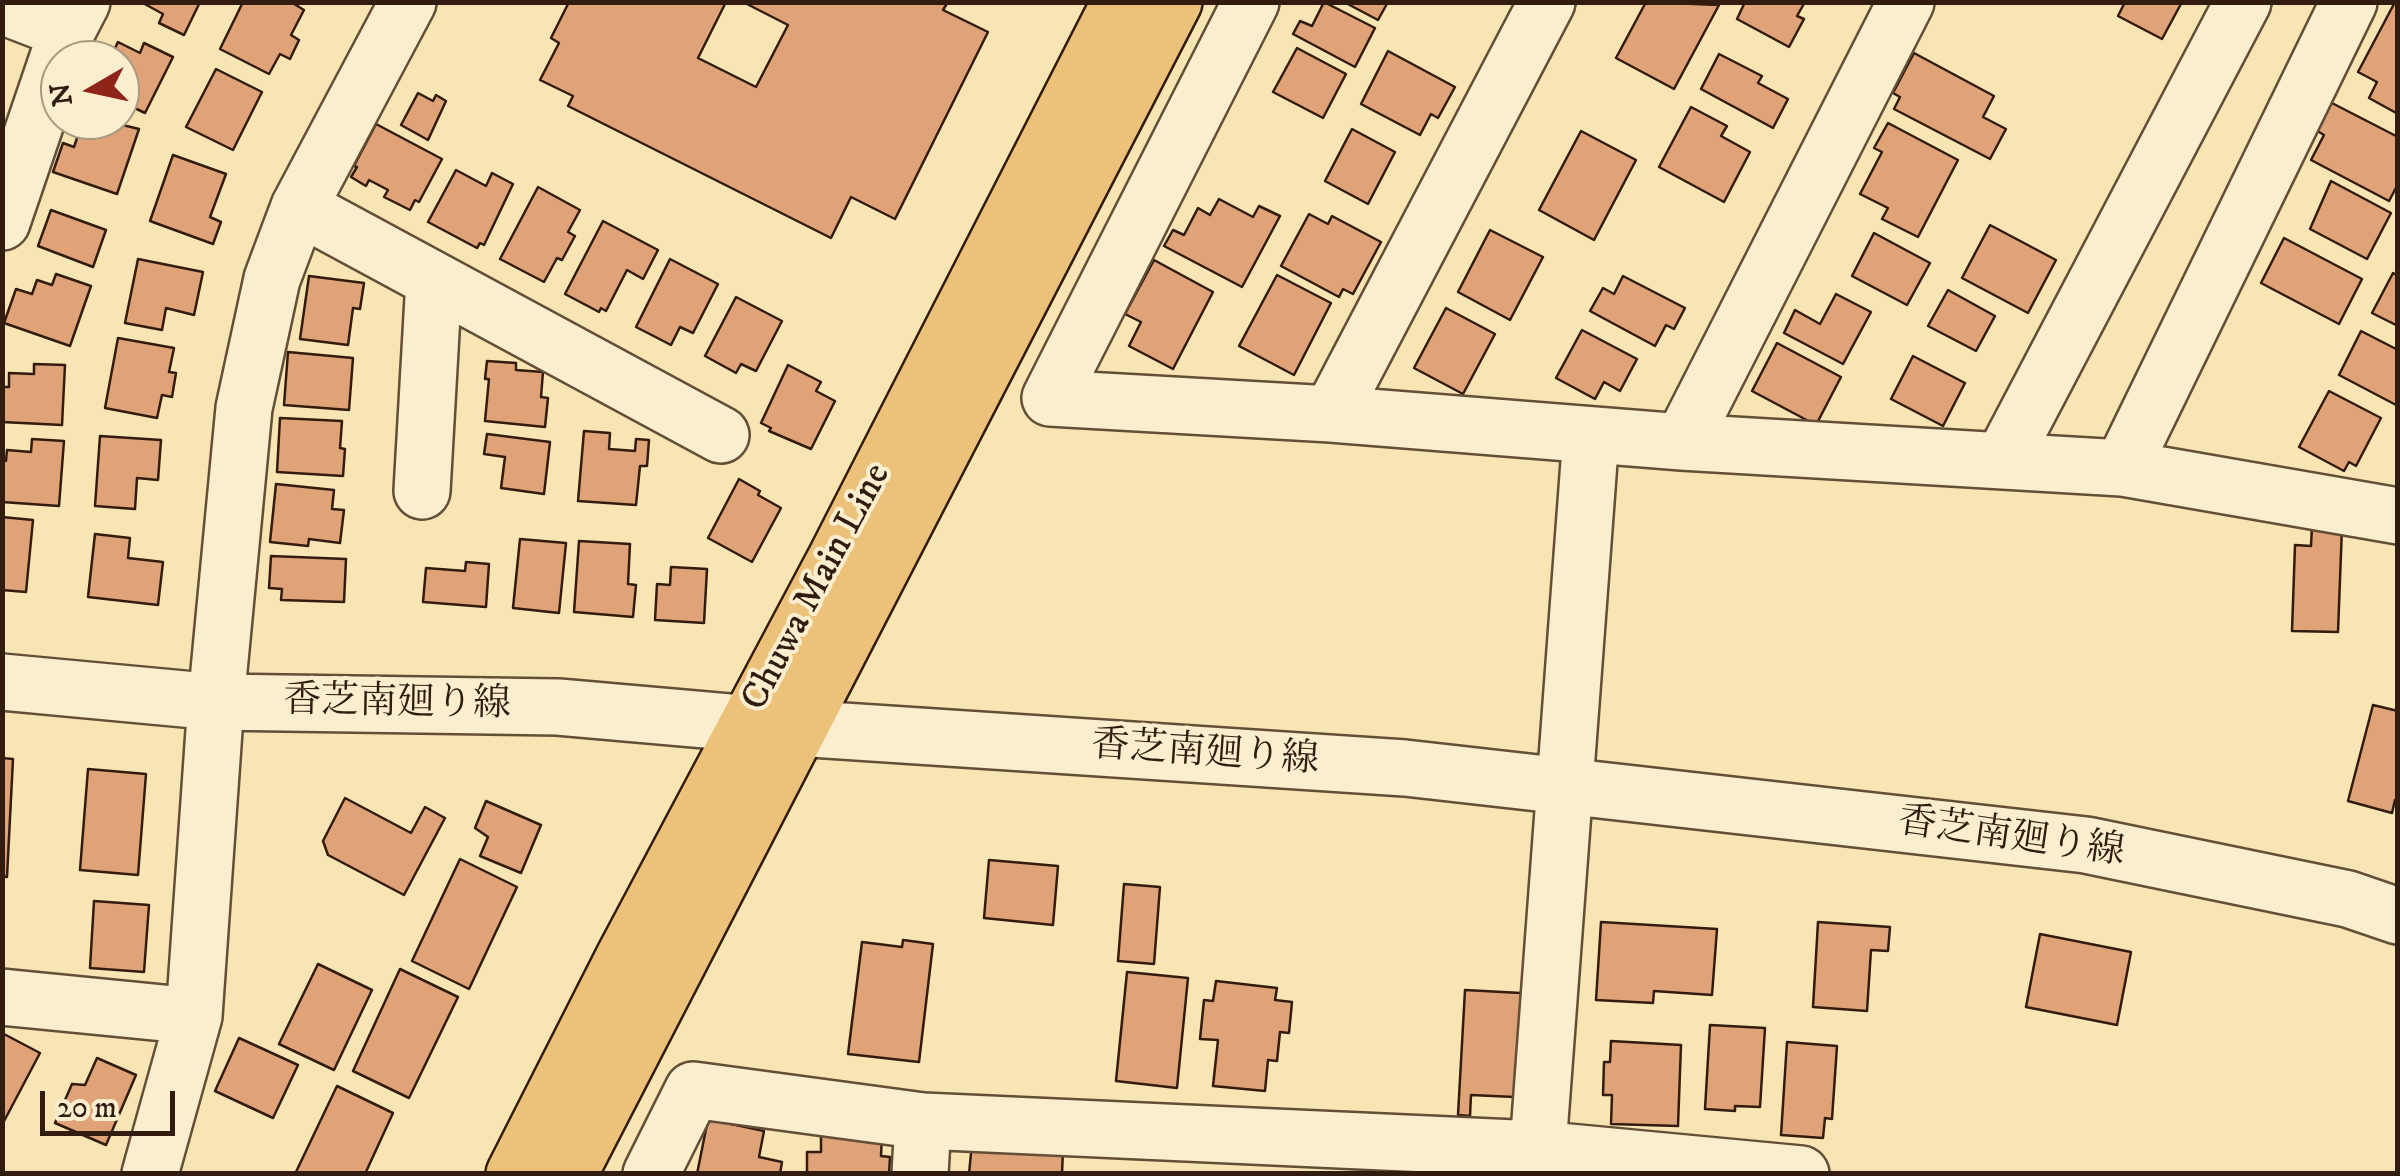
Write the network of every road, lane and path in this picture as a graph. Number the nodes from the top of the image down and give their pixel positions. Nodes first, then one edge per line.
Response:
1 (408, 2) edge
2 (1120, 2) edge
3 (1174, 2) edge
4 (1251, 2) edge
5 (1547, 2) edge
6 (1906, 2) edge
7 (2244, 2) edge
8 (2349, 2) edge
9 (2, 6) edge
10 (75, 17) edge
11 (299, 207) junction
12 (2, 222) edge
13 (434, 280) junction
14 (1332, 414) junction
15 (721, 434) dead end
16 (1591, 436) junction
17 (1682, 442) junction
18 (2002, 461) junction
19 (2122, 468) junction
20 (422, 491) dead end
21 (2398, 516) edge
22 (2, 682) edge
23 (216, 702) junction
24 (772, 726) junction
25 (1564, 786) junction
26 (2398, 916) edge
27 (2, 997) edge
28 (194, 1016) junction
29 (922, 1147) edge
30 (1231, 1154) edge
31 (1537, 1161) edge
32 (150, 1174) edge
33 (514, 1174) edge
34 (569, 1174) edge
35 (651, 1174) edge
36 (1802, 1174) edge

1 - 11 street
2 - 24 main road, Chuwa Main Line
3 - 24 main road, Chuwa Main Line
4 - 14 street
5 - 14 street
6 - 17 street
7 - 18 street
8 - 19 street
9 - 10 street
10 - 12 street
11 - 13 street
11 - 23 street
13 - 15 street
13 - 20 street
14 - 16 street
16 - 17 street
16 - 25 street
17 - 18 street
18 - 19 street
19 - 21 street
22 - 23 street, 香芝南廻り線
23 - 24 street, 香芝南廻り線
23 - 28 street
24 - 25 street, 香芝南廻り線
24 - 33 main road, Chuwa Main Line
24 - 34 main road, Chuwa Main Line
25 - 26 street, 香芝南廻り線
25 - 31 street
27 - 28 street
28 - 32 street
29 - 30 street
29 - 35 street
30 - 31 street
31 - 36 street

